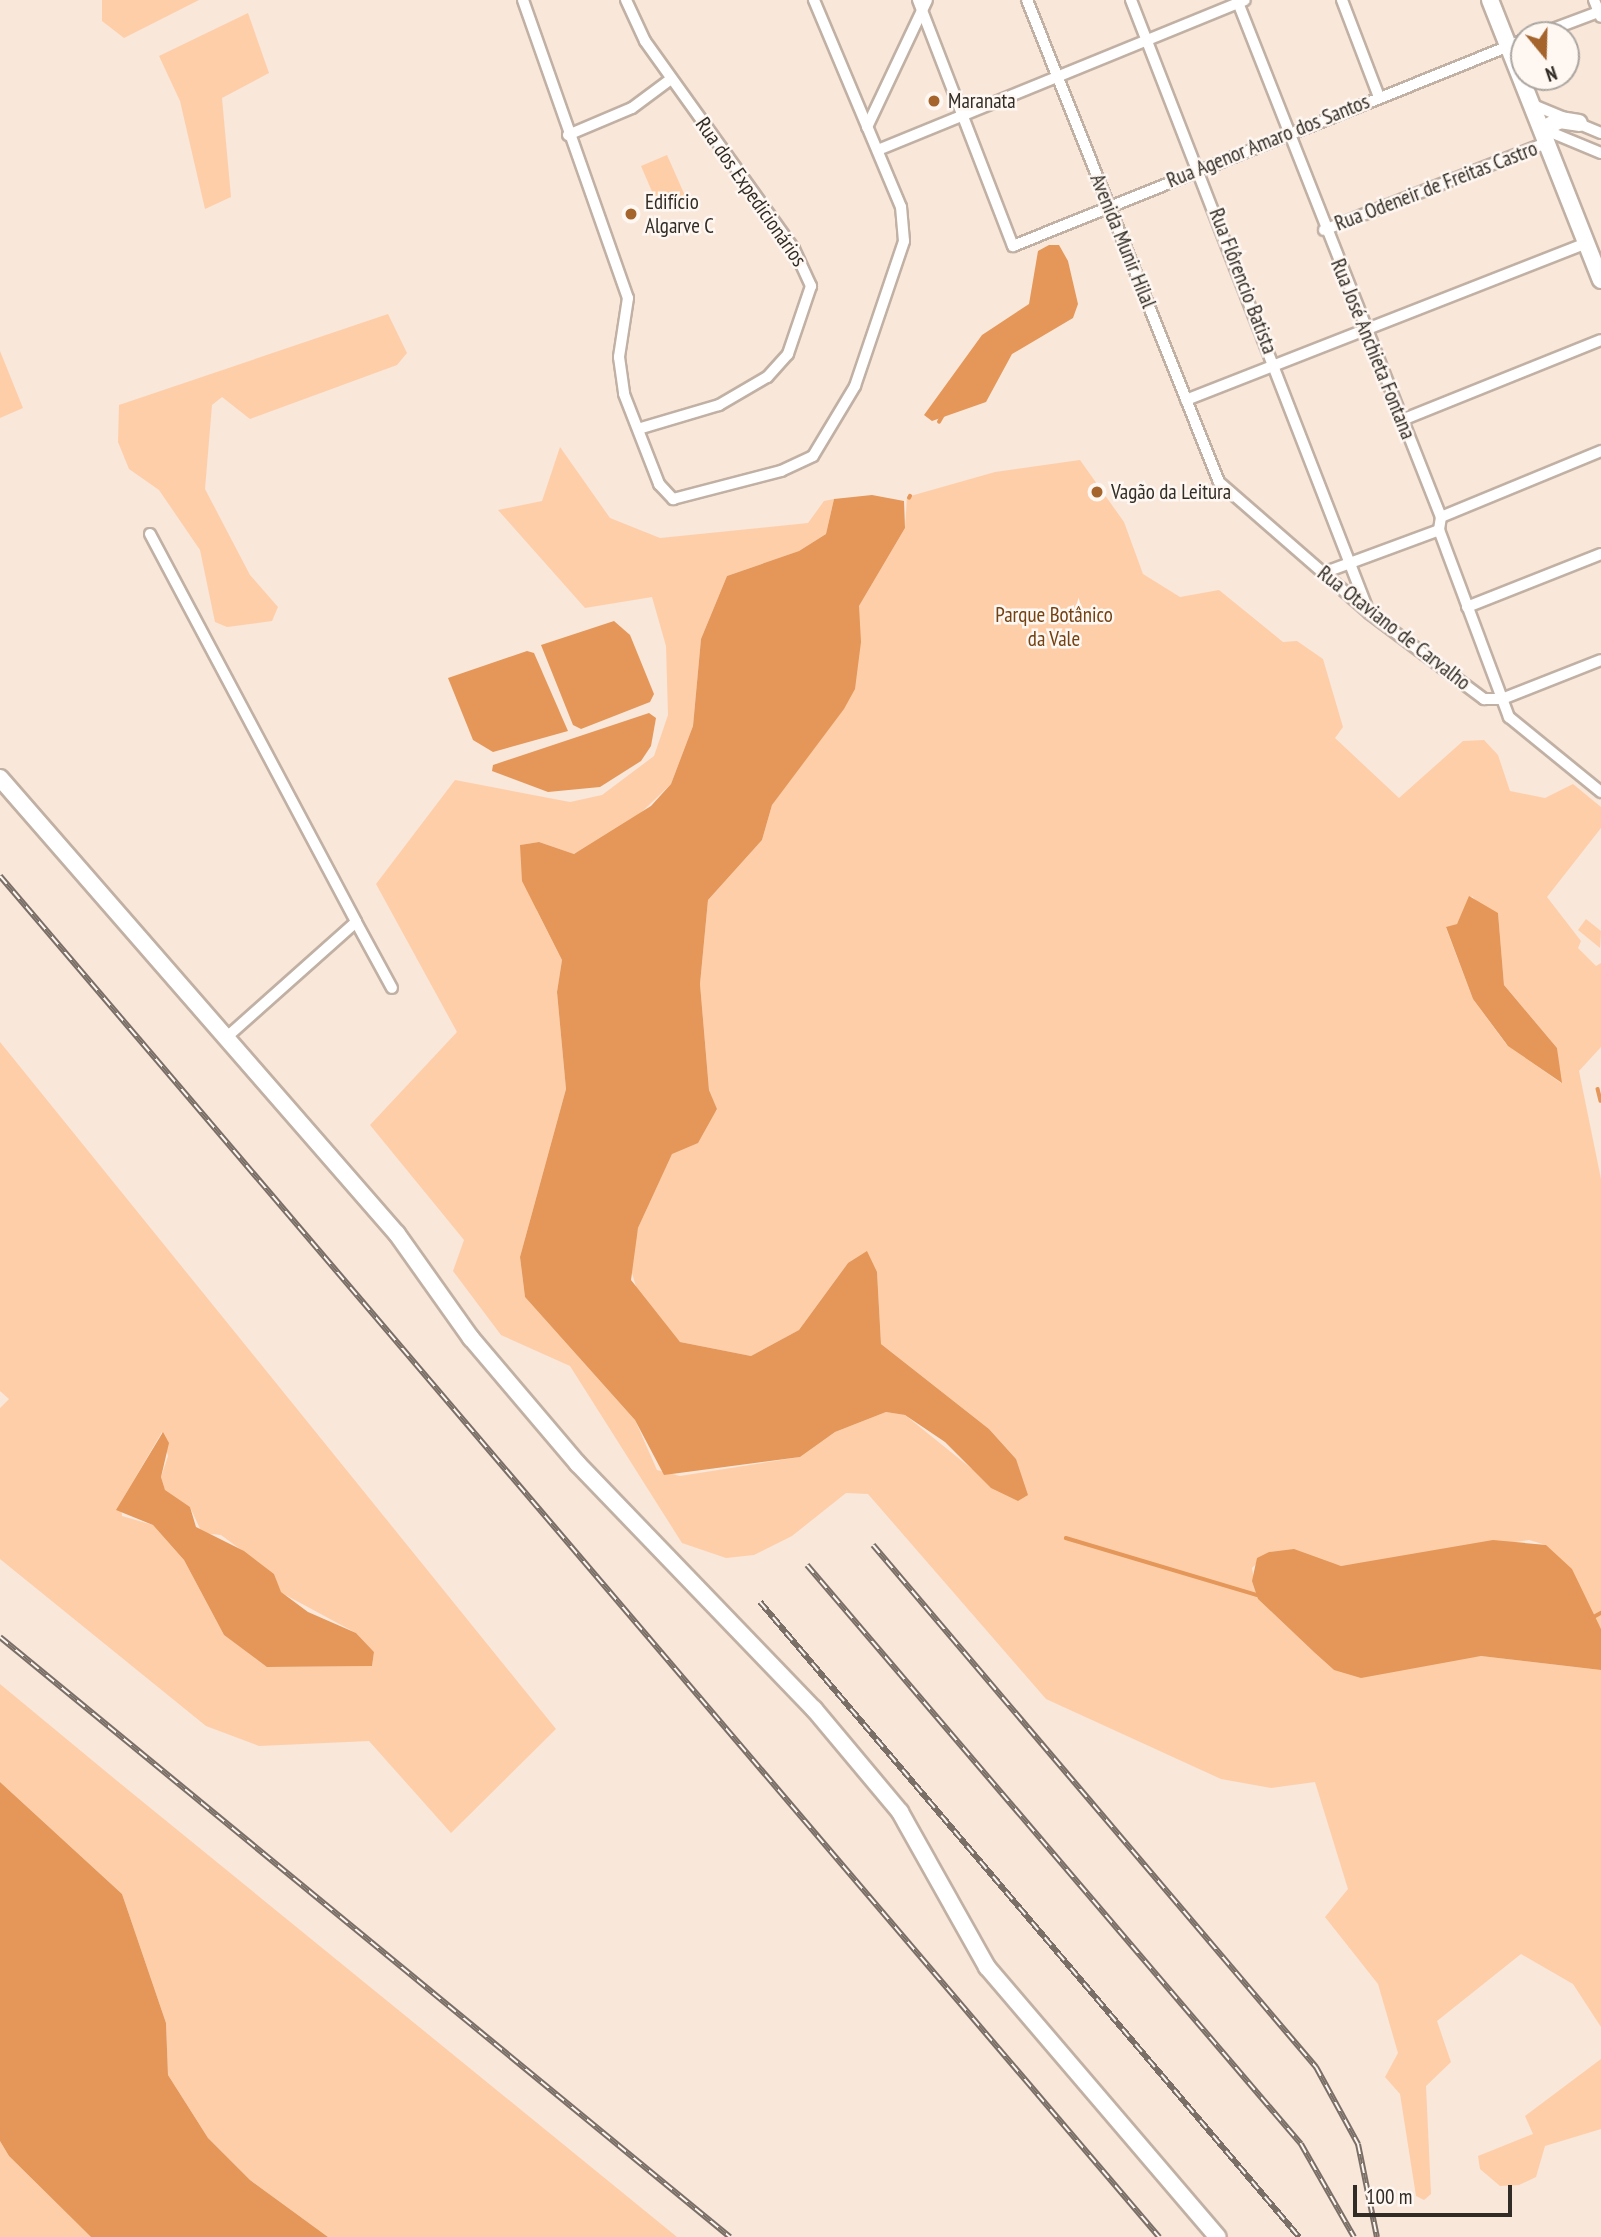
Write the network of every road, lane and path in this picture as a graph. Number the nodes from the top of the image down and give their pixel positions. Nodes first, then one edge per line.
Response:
1 (523, 0) edge
2 (625, 0) edge
3 (814, 0) edge
4 (1027, 0) edge
5 (1131, 0) edge
6 (1342, 0) edge
7 (1490, 0) edge
8 (1594, 0) edge
9 (1240, 1) edge
10 (922, 3) edge
11 (1600, 13) edge
12 (1577, 21) edge
13 (1147, 39) junction
14 (1508, 46) junction
15 (1058, 75) junction
16 (671, 79) junction
17 (1378, 97) junction
18 (1531, 104) junction
19 (964, 114) junction
20 (1579, 123) junction
21 (867, 127) junction
22 (1601, 133) edge
23 (1286, 134) junction
24 (568, 135) junction
25 (1545, 135) junction
26 (877, 150) junction
27 (1601, 153) edge
28 (1199, 168) junction
29 (1109, 206) junction
30 (1324, 230) junction
31 (1587, 243) junction
32 (1597, 261) edge
33 (1601, 280) edge
34 (1367, 329) junction
35 (1601, 340) edge
36 (1275, 365) junction
37 (1186, 400) junction
38 (1402, 420) junction
39 (638, 429) junction
40 (1601, 451) edge
41 (1219, 482) joint
42 (1441, 517) junction
43 (1439, 530) junction
44 (149, 534) dead end
45 (1601, 554) edge
46 (1352, 563) junction
47 (1323, 573) junction
48 (1467, 607) junction
49 (1369, 612) junction
50 (1601, 660) edge
51 (1502, 699) junction
52 (0, 778) edge
53 (1601, 792) edge
54 (356, 922) junction
55 (392, 988) dead end
56 (227, 1037) junction
57 (1218, 2237) edge

1 - 24 street
2 - 16 street, Rua dos Expedicionários
3 - 21 street
4 - 15 street, Avenida Munir Hilal
5 - 13 street, Rua Flôrencio Batista
6 - 17 street
7 - 14 street
8 - 11 street
9 - 13 street
9 - 23 street, Rua José Anchieta Fontana
10 - 19 street
10 - 21 street
11 - 12 street
13 - 15 street
13 - 28 street, Rua Flôrencio Batista
14 - 17 street, Rua Agenor Amaro dos Santos
14 - 18 street
15 - 19 street
15 - 29 street, Avenida Munir Hilal
16 - 24 street
16 - 39 street, Rua dos Expedicionários
17 - 23 street, Rua Agenor Amaro dos Santos
18 - 20 street
18 - 25 street
19 - 26 street
19 - 29 street, Rua Agenor Amaro dos Santos
20 - 22 street
20 - 25 street
21 - 26 street
23 - 28 street, Rua Agenor Amaro dos Santos
23 - 30 street, Rua José Anchieta Fontana
24 - 39 street
25 - 27 street
25 - 30 street, Rua Odeneir de Freitas Castro
25 - 31 street
26 - 39 street
28 - 29 street, Rua Agenor Amaro dos Santos
28 - 36 street, Rua Flôrencio Batista
29 - 37 street, Avenida Munir Hilal
30 - 34 street, Rua José Anchieta Fontana
31 - 32 street
31 - 34 street
32 - 33 street
34 - 36 street
34 - 38 street, Rua José Anchieta Fontana
35 - 38 street
36 - 37 street
36 - 46 street, Rua Flôrencio Batista
37 - 41 street, Avenida Munir Hilal
38 - 42 street, Rua José Anchieta Fontana
40 - 42 street
41 - 47 street, Rua Otaviano de Carvalho
42 - 43 street
43 - 46 street
43 - 48 street
44 - 54 street
45 - 48 street
46 - 47 street
46 - 49 street, Rua Flôrencio Batista
47 - 49 street, Rua Otaviano de Carvalho
48 - 51 street
49 - 51 street, Rua Otaviano de Carvalho
50 - 51 street
51 - 53 street
52 - 56 street
54 - 55 street
54 - 56 street
56 - 57 street

